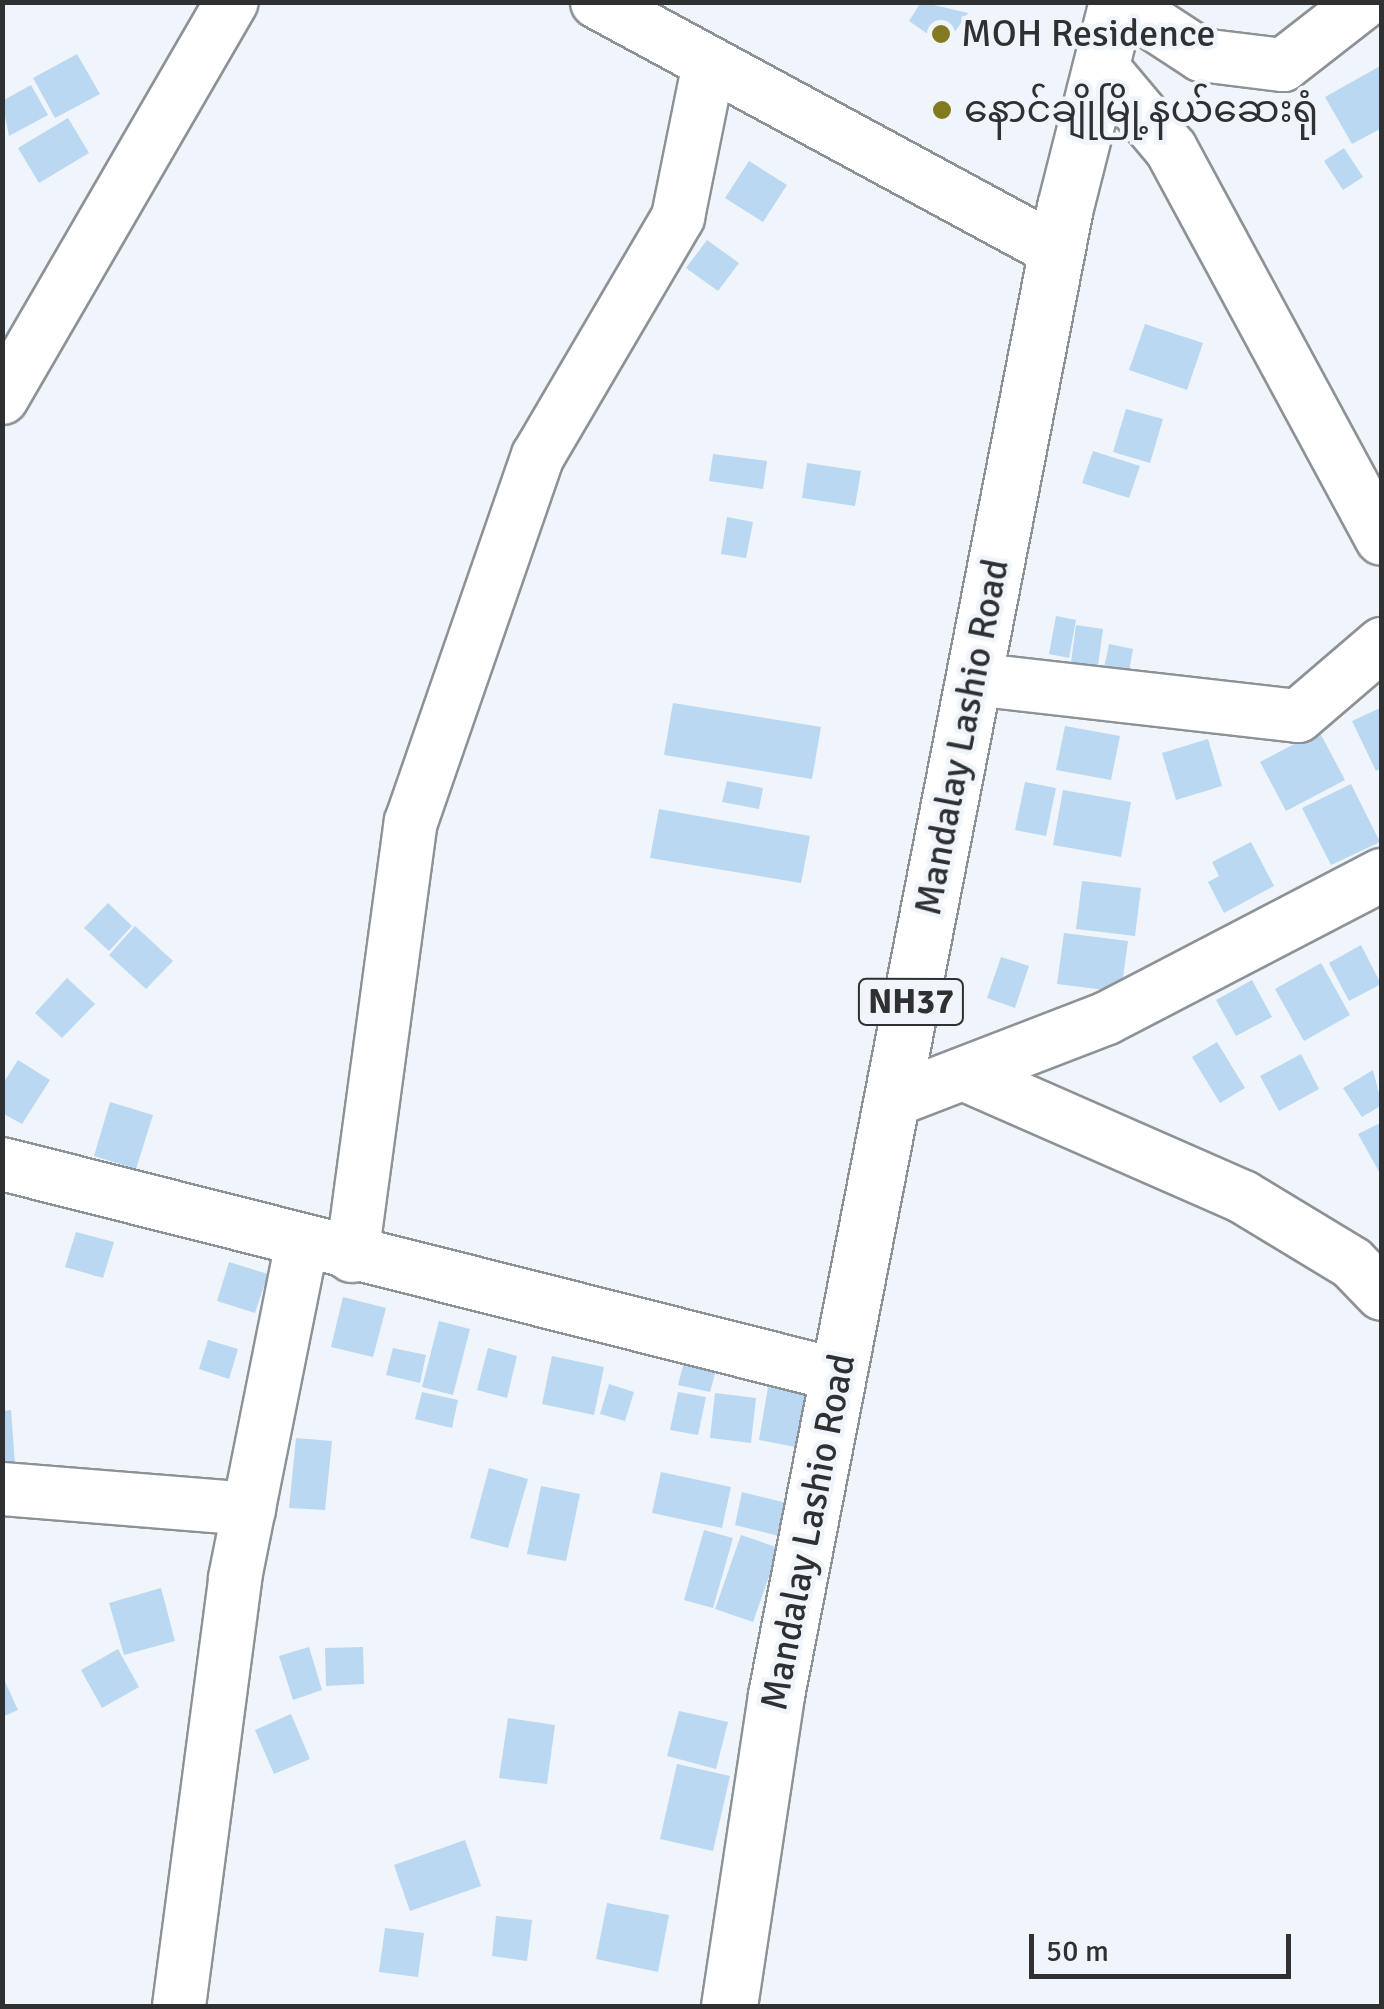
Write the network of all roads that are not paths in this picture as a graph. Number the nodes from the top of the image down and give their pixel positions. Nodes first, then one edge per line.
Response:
1 (232, 2) edge
2 (597, 2) edge
3 (1119, 2) edge
4 (1364, 2) edge
5 (709, 63) junction
6 (1101, 66) junction
7 (1057, 252) junction
8 (2, 398) edge
9 (1382, 538) edge
10 (1382, 644) edge
11 (973, 679) junction
12 (1382, 874) edge
13 (963, 1074) junction
14 (892, 1102) junction
15 (2, 1164) edge
16 (302, 1244) junction
17 (352, 1256) junction
18 (1372, 1267) edge
19 (838, 1375) junction
20 (2, 1490) edge
21 (249, 1509) junction
22 (179, 2006) edge
23 (729, 2006) edge

1 - 8 street
2 - 5 street
3 - 4 street
3 - 6 highway, Mandalay Lashio Road / NH37
5 - 7 street
5 - 17 street
6 - 7 highway, Mandalay Lashio Road / NH37
6 - 9 street
7 - 11 highway, Mandalay Lashio Road / NH37
10 - 11 street
11 - 14 highway, Mandalay Lashio Road / NH37
12 - 13 street
13 - 14 street
13 - 18 street
14 - 19 highway, Mandalay Lashio Road / NH37
15 - 16 street
16 - 17 street
16 - 21 street
17 - 19 street
19 - 23 highway, Mandalay Lashio Road / NH37
20 - 21 street
21 - 22 street

